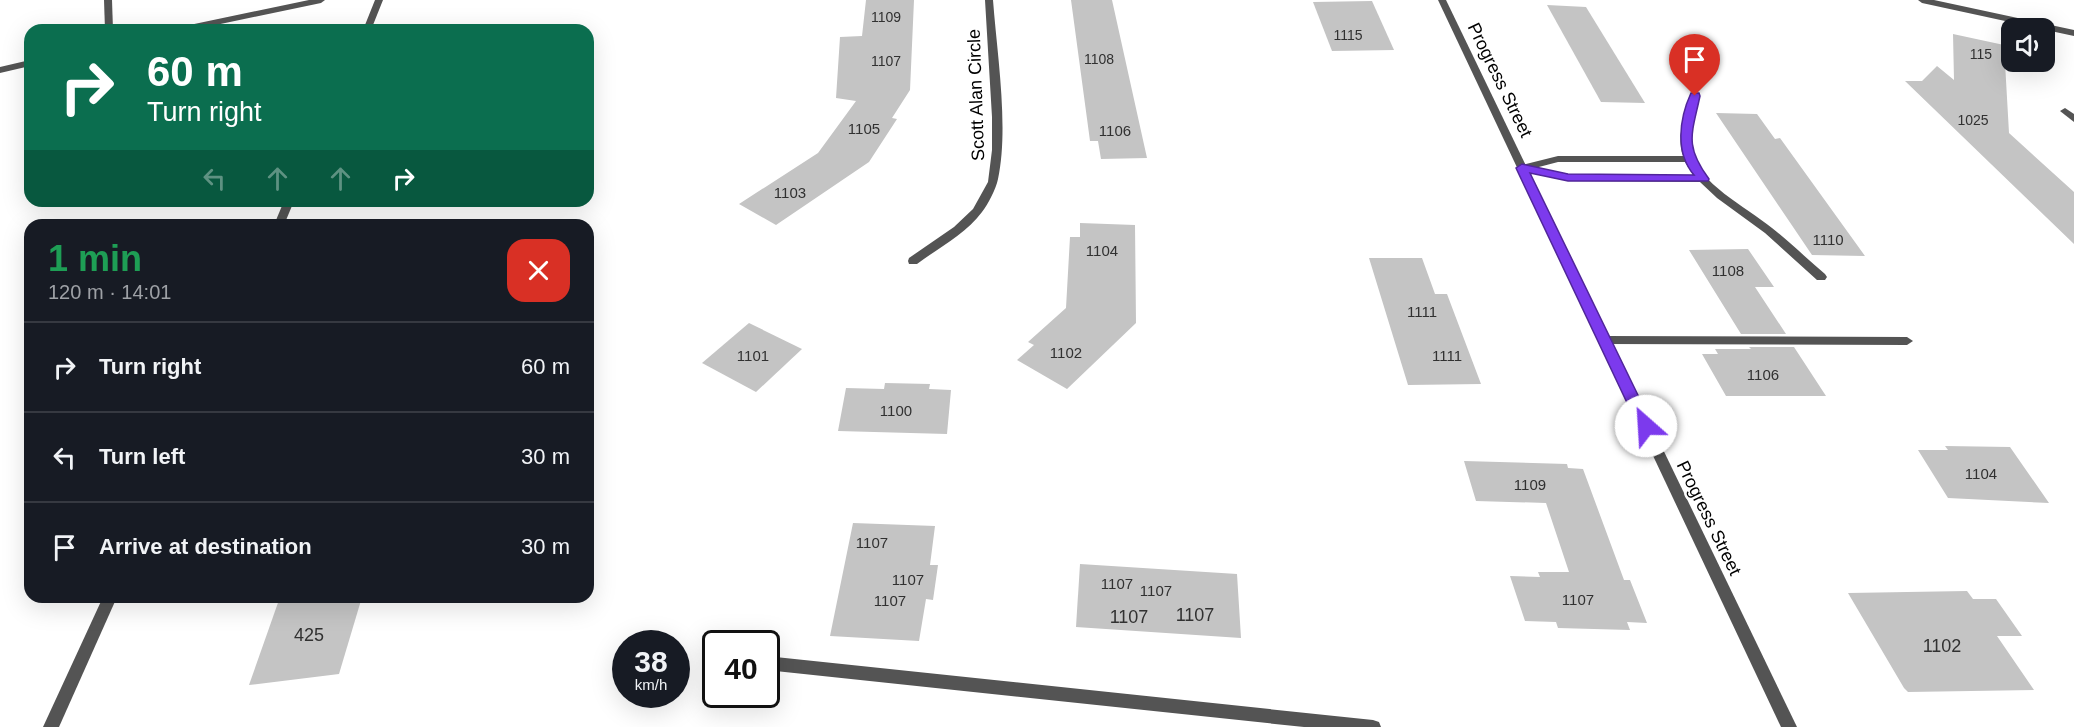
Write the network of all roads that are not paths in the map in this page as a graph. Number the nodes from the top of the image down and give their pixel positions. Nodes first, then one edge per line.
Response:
1 (108, 0) edge
2 (321, 0) edge
3 (380, 0) edge
4 (989, 0) edge
5 (1442, 0) edge
6 (1922, 0) edge
7 (109, 24) edge
8 (208, 24) edge
9 (370, 24) edge
10 (2074, 33) edge
11 (24, 64) edge
12 (0, 70) edge
13 (1695, 96) dead end
14 (2065, 111) dead end
15 (2074, 119) edge
16 (1690, 159) junction
17 (1522, 168) junction
18 (1704, 179) junction
19 (913, 261) dead end
20 (1821, 277) dead end
21 (1604, 340) junction
22 (1907, 340) dead end
23 (107, 603) edge
24 (780, 664) edge
25 (51, 727) edge
26 (1373, 727) edge
27 (1789, 727) edge

1 - 7 street
2 - 8 street
3 - 9 street
4 - 19 street, Scott Alan Circle
5 - 17 street, Progress Street
6 - 10 street
11 - 12 street
13 - 16 street
14 - 15 street
16 - 17 street
16 - 18 street
17 - 18 street
17 - 21 street, Progress Street
18 - 20 street
21 - 22 street
21 - 27 street, Progress Street
23 - 25 street
24 - 26 street

